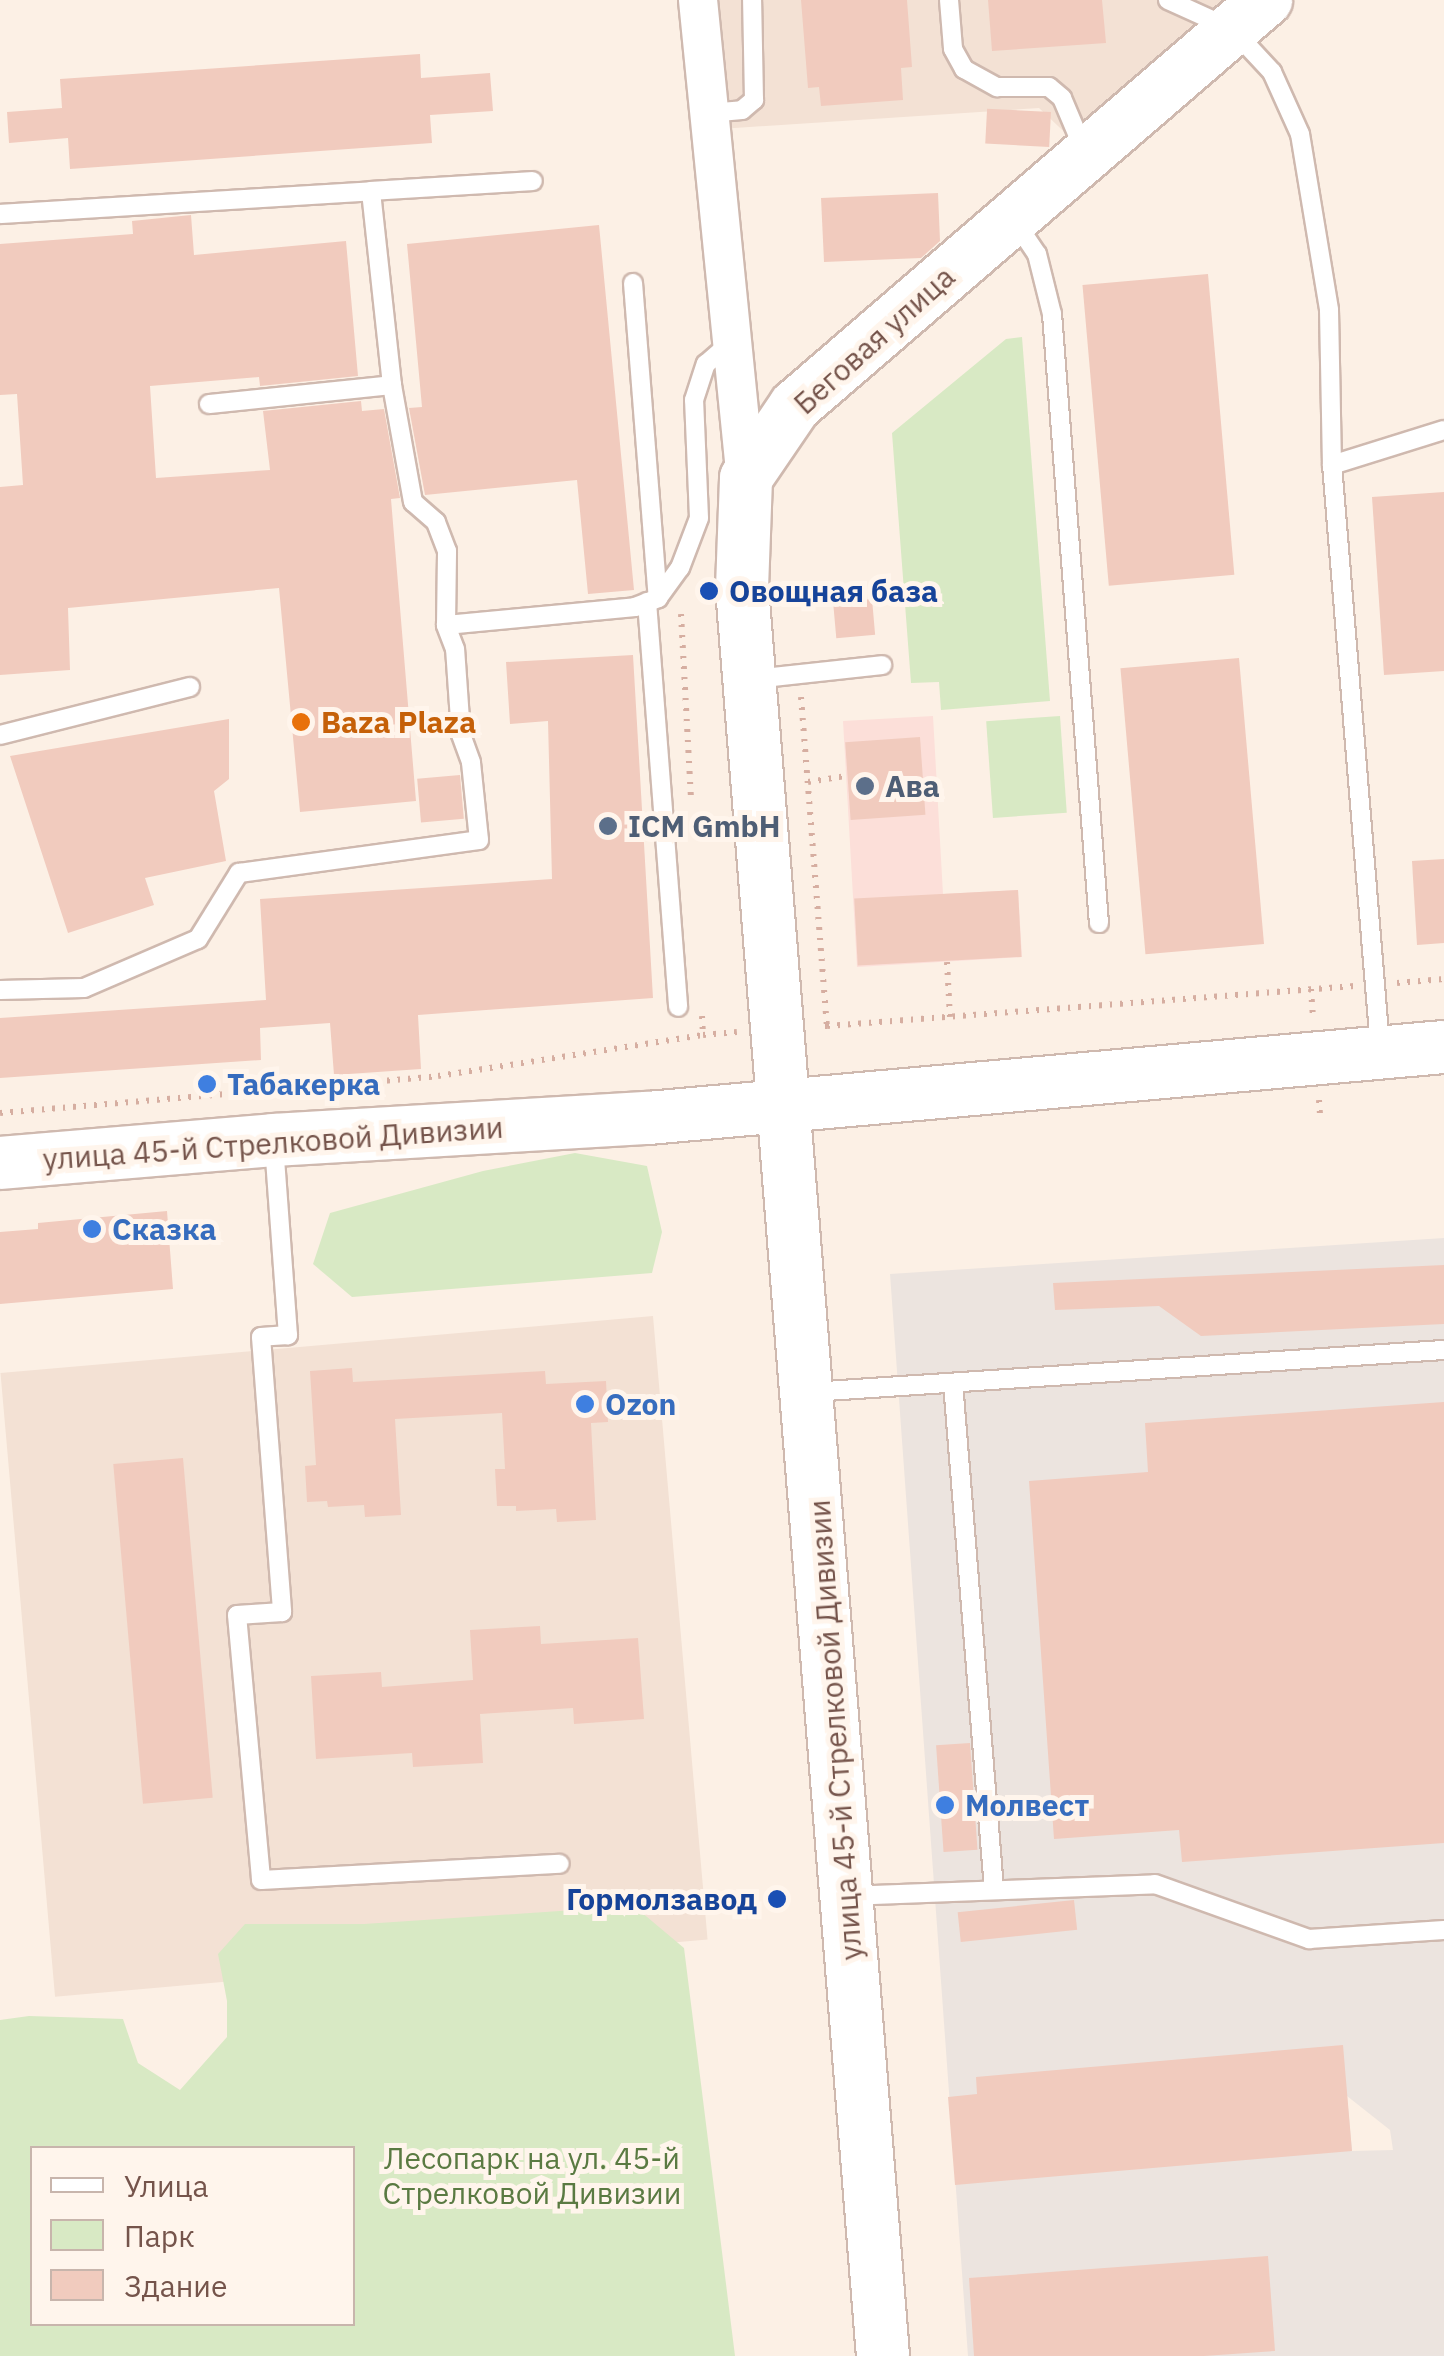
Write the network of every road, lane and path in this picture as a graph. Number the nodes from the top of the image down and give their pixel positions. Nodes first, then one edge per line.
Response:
1 (698, 0) edge
2 (752, 0) edge
3 (949, 0) edge
4 (1168, 0) edge
5 (1249, 14) edge
6 (709, 113) junction
7 (1086, 156) junction
8 (533, 180) dead end
9 (370, 190) junction
10 (0, 214) edge
11 (1013, 218) junction
12 (633, 284) dead end
13 (732, 341) junction
14 (392, 385) junction
15 (209, 404) dead end
16 (1444, 430) edge
17 (1332, 465) junction
18 (746, 478) junction
19 (653, 600) junction
20 (446, 624) junction
21 (882, 664) dead end
22 (749, 680) junction
23 (190, 687) dead end
24 (0, 735) edge
25 (846, 776) dead end
26 (808, 782) dead end
27 (1100, 923) dead end
28 (947, 962) dead end
29 (1444, 979) edge
30 (1375, 984) junction
31 (0, 990) edge
32 (678, 1007) dead end
33 (950, 1017) junction
34 (827, 1026) dead end
35 (703, 1034) dead end
36 (1444, 1048) edge
37 (1380, 1052) junction
38 (786, 1105) junction
39 (0, 1113) edge
40 (274, 1140) junction
41 (0, 1164) edge
42 (1444, 1350) edge
43 (953, 1384) junction
44 (809, 1392) junction
45 (560, 1864) dead end
46 (994, 1888) junction
47 (848, 1896) junction
48 (1444, 1930) edge
49 (883, 2356) edge

1 - 6 street
2 - 6 lane
3 - 7 lane
4 - 5 lane
5 - 7 street, Беговая улица
5 - 17 lane
6 - 13 street
7 - 11 street, Беговая улица
8 - 9 lane
9 - 10 lane
9 - 14 lane
11 - 18 street, Беговая улица
11 - 27 lane
12 - 19 lane
13 - 18 street
13 - 19 lane
14 - 15 lane
14 - 20 lane
16 - 17 lane
17 - 30 lane
18 - 22 street
19 - 20 lane
19 - 32 lane
20 - 31 lane
21 - 22 lane
22 - 38 street
23 - 24 lane
25 - 26 path
28 - 33 path
29 - 30 path
30 - 33 path
30 - 37 lane
33 - 34 path
35 - 39 path
36 - 37 street, улица 45-й Стрелковой Дивизии
37 - 38 street, улица 45-й Стрелковой Дивизии
38 - 40 street, улица 45-й Стрелковой Дивизии
38 - 44 street, улица 45-й Стрелковой Дивизии
40 - 41 street, улица 45-й Стрелковой Дивизии
40 - 45 lane
42 - 43 lane
43 - 44 lane
43 - 46 lane
44 - 47 street, улица 45-й Стрелковой Дивизии
46 - 47 lane
46 - 48 lane
47 - 49 street, улица 45-й Стрелковой Дивизии

